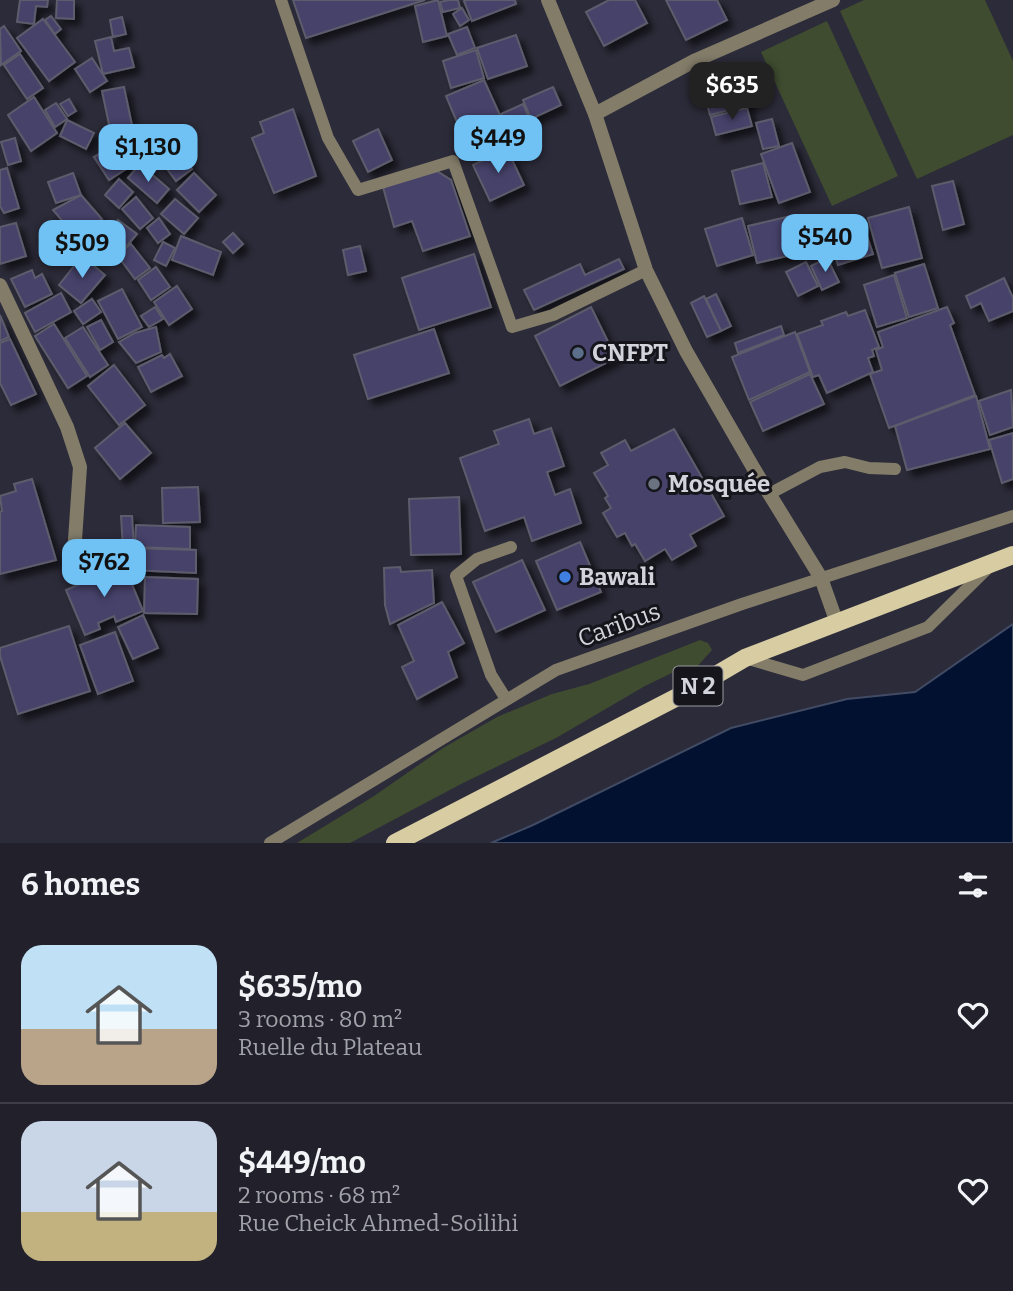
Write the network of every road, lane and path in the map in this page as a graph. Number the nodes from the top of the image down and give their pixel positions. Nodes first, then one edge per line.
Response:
1 (281, 0) edge
2 (548, 0) edge
3 (833, 0) edge
4 (596, 114) junction
5 (646, 270) junction
6 (0, 285) edge
7 (895, 468) dead end
8 (769, 494) junction
9 (1013, 516) edge
10 (511, 547) dead end
11 (1013, 555) edge
12 (994, 562) junction
13 (73, 569) dead end
14 (821, 578) junction
15 (837, 623) junction
16 (746, 658) junction
17 (506, 699) junction
18 (270, 843) edge
19 (395, 843) edge

1 - 5 lane
2 - 4 street
3 - 4 street
4 - 5 street
5 - 8 street
6 - 13 street
7 - 8 lane
8 - 14 street
9 - 14 lane, Caribus / N 2
10 - 17 lane
11 - 12 main road, N 2
12 - 15 main road, N 2
12 - 16 lane
14 - 15 street
14 - 17 lane, Caribus / N 2
15 - 16 main road, N 2
16 - 19 main road, N 2
17 - 18 lane, Caribus / N 2

